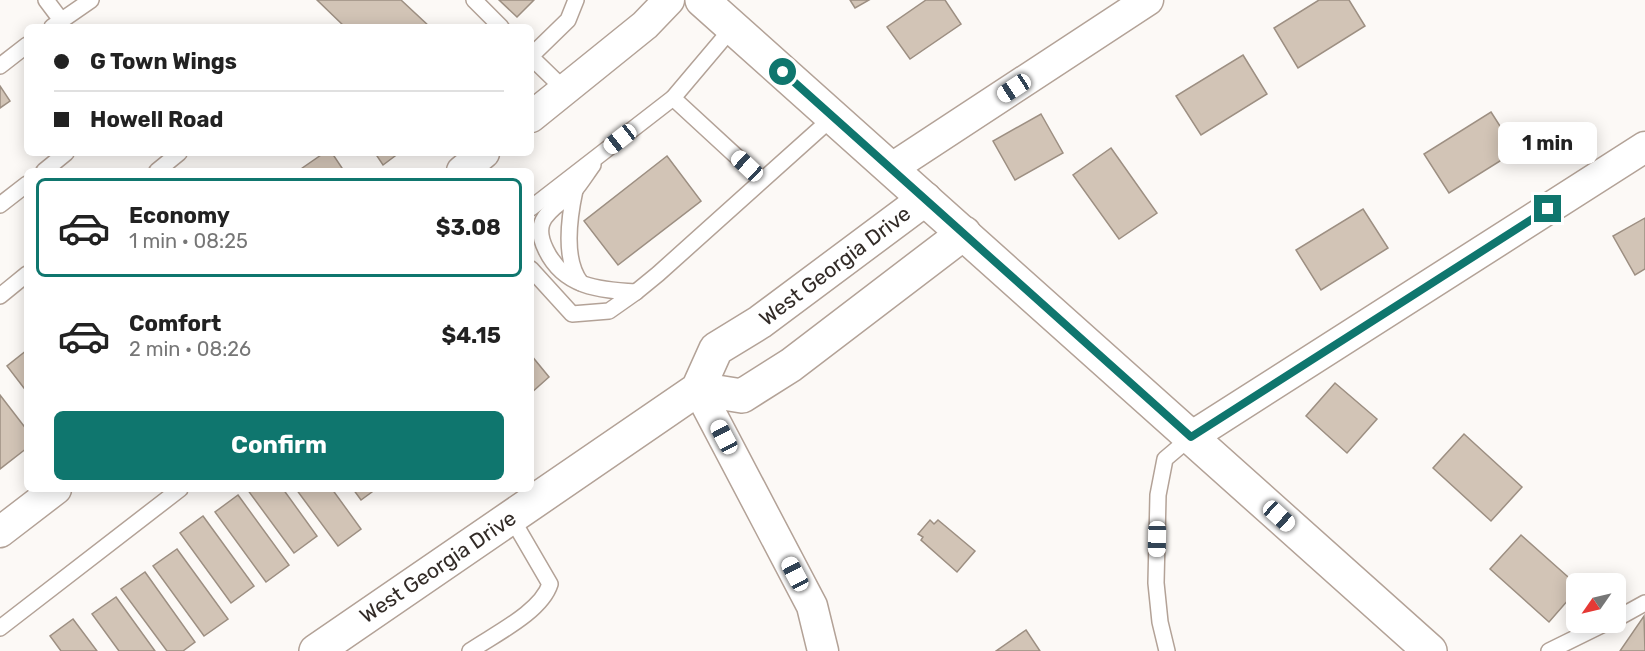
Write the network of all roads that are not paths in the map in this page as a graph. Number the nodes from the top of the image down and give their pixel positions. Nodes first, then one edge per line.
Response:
1 (46, 0) edge
2 (90, 0) edge
3 (474, 0) edge
4 (576, 0) edge
5 (669, 0) edge
6 (1148, 0) edge
7 (720, 10) edge
8 (56, 23) edge
9 (498, 24) edge
10 (24, 47) edge
11 (534, 53) edge
12 (534, 59) edge
13 (0, 66) edge
14 (565, 90) junction
15 (673, 98) junction
16 (534, 115) edge
17 (834, 117) junction
18 (1645, 147) edge
19 (602, 152) junction
20 (62, 156) edge
21 (175, 156) edge
22 (48, 168) edge
23 (161, 168) edge
24 (892, 168) junction
25 (762, 180) junction
26 (24, 186) edge
27 (575, 190) junction
28 (925, 199) junction
29 (0, 205) edge
30 (534, 206) edge
31 (964, 233) junction
32 (534, 272) edge
33 (24, 276) edge
34 (582, 285) junction
35 (636, 292) junction
36 (0, 296) edge
37 (698, 389) junction
38 (1191, 437) junction
39 (52, 492) edge
40 (176, 492) edge
41 (511, 517) junction
42 (0, 532) edge
43 (1645, 603) edge
44 (1626, 613) edge
45 (0, 628) edge
46 (1586, 633) edge
47 (316, 651) edge
48 (470, 651) edge
49 (823, 651) edge
50 (1167, 651) edge
51 (1430, 651) edge
52 (1549, 651) edge

1 - 8 lane
2 - 8 lane
3 - 9 lane
4 - 11 lane
5 - 14 street
6 - 24 street
7 - 15 lane
7 - 17 street
10 - 13 lane
12 - 14 lane
14 - 16 street
15 - 19 lane
15 - 25 lane
17 - 24 street
17 - 25 lane
18 - 38 street
19 - 27 lane
19 - 30 lane
20 - 22 lane
21 - 23 lane
24 - 28 street
25 - 35 lane
26 - 29 lane
27 - 34 lane
27 - 34 lane
28 - 31 street
28 - 37 street, West Georgia Drive
31 - 37 street
31 - 38 street
32 - 35 lane
33 - 36 lane
34 - 35 lane
37 - 41 street, West Georgia Drive
37 - 49 street
38 - 50 lane
38 - 51 street
39 - 42 street
40 - 45 lane
41 - 47 street, West Georgia Drive
41 - 48 lane
43 - 44 lane
46 - 52 lane

